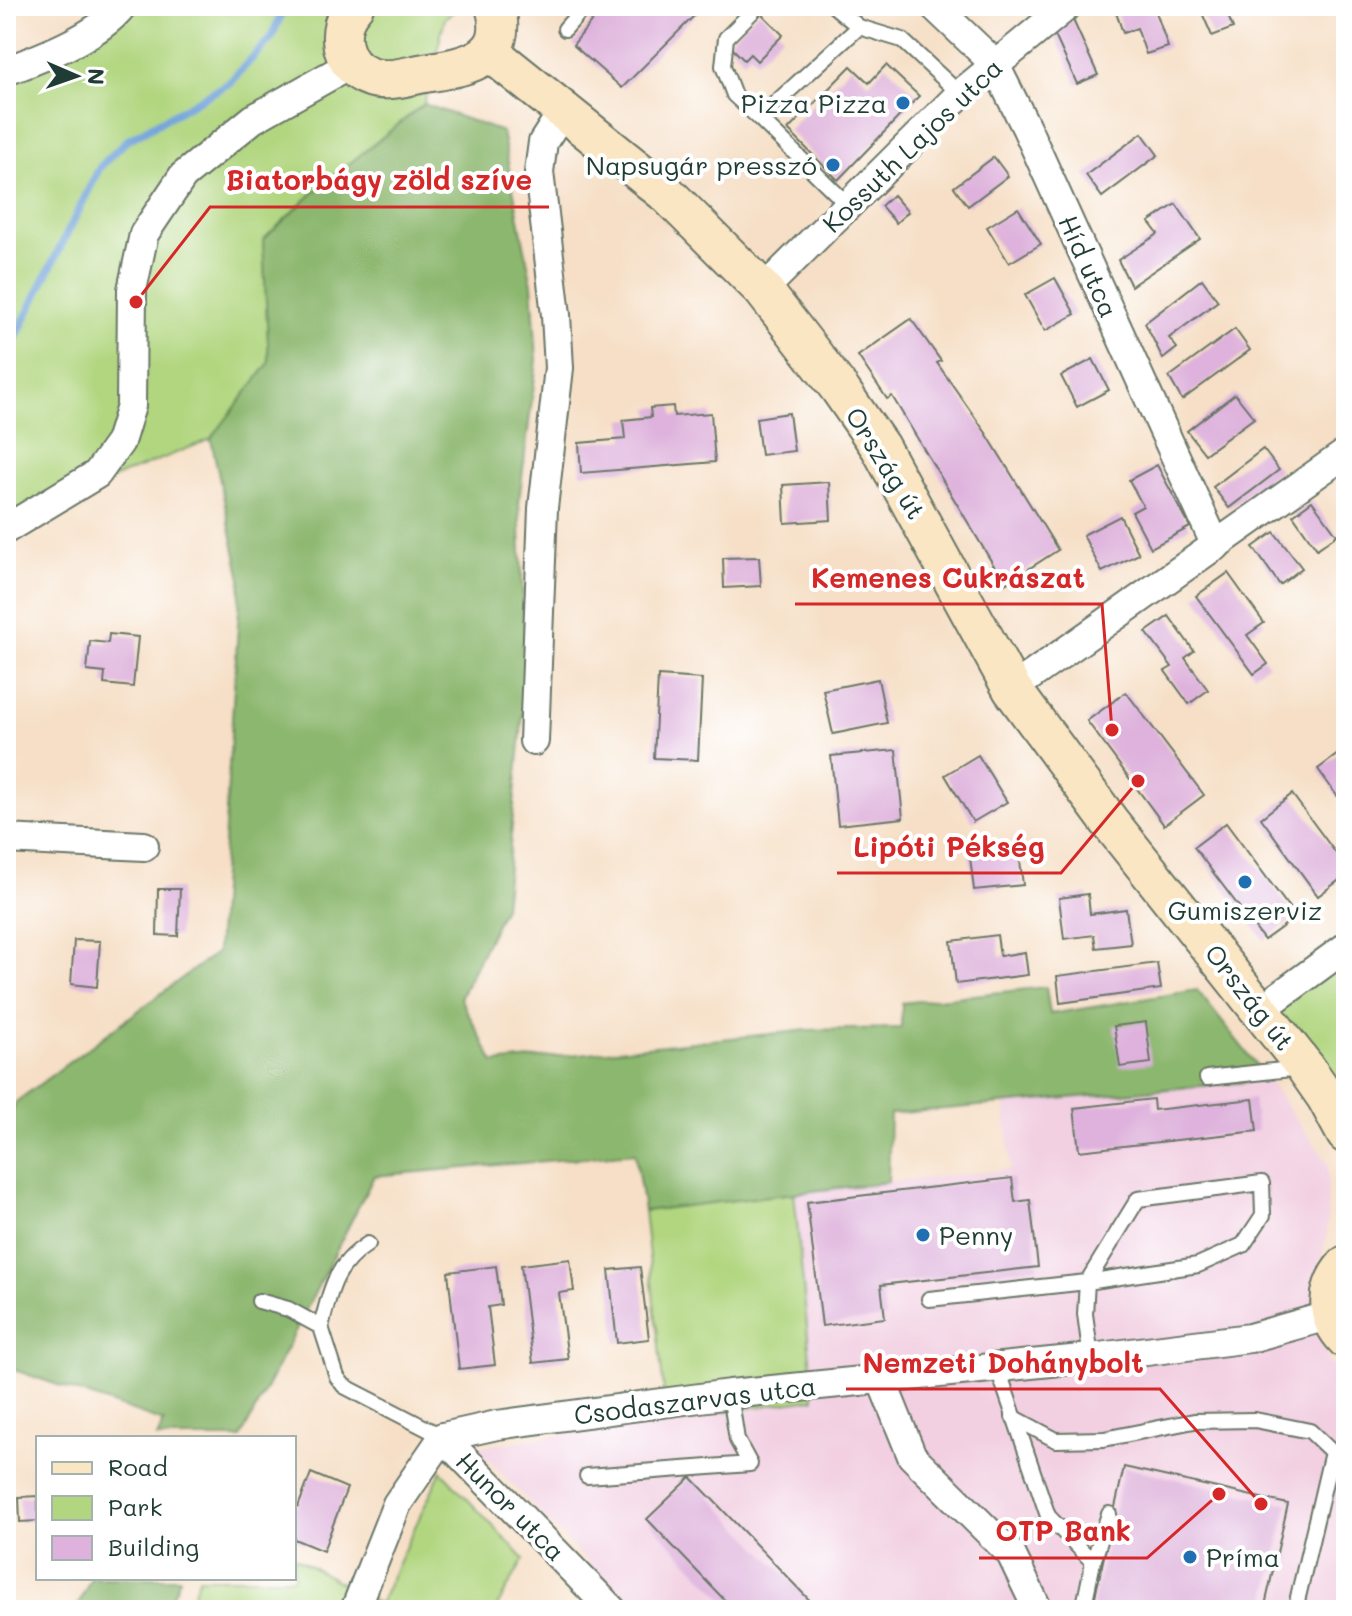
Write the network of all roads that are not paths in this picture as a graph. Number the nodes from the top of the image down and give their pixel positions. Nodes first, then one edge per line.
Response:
1 (103, 6) edge
2 (122, 6) edge
3 (495, 6) edge
4 (585, 6) edge
5 (758, 6) edge
6 (834, 6) edge
7 (934, 6) edge
8 (1067, 6) edge
9 (349, 7) edge
10 (859, 27) junction
11 (565, 29) dead end
12 (6, 52) edge
13 (490, 52) junction
14 (994, 63) junction
15 (351, 64) junction
16 (6, 71) edge
17 (960, 94) junction
18 (563, 111) junction
19 (759, 118) junction
20 (848, 205) junction
21 (763, 290) junction
22 (1346, 453) edge
23 (6, 529) edge
24 (1216, 546) junction
25 (1012, 689) junction
26 (534, 741) dead end
27 (6, 839) edge
28 (144, 846) dead end
29 (1346, 947) edge
30 (1260, 1010) junction
31 (1305, 1067) junction
32 (1207, 1078) dead end
33 (1346, 1134) edge
34 (368, 1244) dead end
35 (1346, 1265) edge
36 (1087, 1282) junction
37 (929, 1299) dead end
38 (259, 1301) dead end
39 (321, 1327) junction
40 (1338, 1327) edge
41 (1091, 1358) junction
42 (997, 1366) junction
43 (881, 1379) junction
44 (730, 1394) junction
45 (1013, 1417) junction
46 (443, 1437) junction
47 (587, 1476) dead end
48 (1109, 1514) dead end
49 (1093, 1562) junction
50 (355, 1610) edge
51 (612, 1610) edge
52 (1038, 1610) edge
53 (1083, 1610) edge
54 (1295, 1610) edge

1 - 12 street
2 - 16 street
3 - 13 main road
4 - 11 lane
5 - 19 lane
6 - 10 lane
7 - 14 street, Híd utca
8 - 14 street, Kossuth Lajos utca
9 - 15 main road
10 - 17 lane
10 - 19 lane
13 - 15 main road
13 - 18 main road, Ország út
14 - 17 street, Kossuth Lajos utca
14 - 24 street, Híd utca
15 - 23 street
17 - 20 street, Kossuth Lajos utca
18 - 21 main road, Ország út
18 - 26 street
19 - 20 lane
20 - 21 street, Kossuth Lajos utca
21 - 25 main road, Ország út
22 - 24 street
24 - 25 street
25 - 30 main road, Ország út
27 - 28 street
29 - 30 street
30 - 31 main road, Ország út
31 - 32 lane
31 - 33 main road, Ország út
34 - 39 lane
35 - 40 main road
36 - 36 lane
36 - 37 lane
36 - 41 lane
38 - 39 lane
39 - 46 lane
40 - 41 street, Csodaszarvas utca
41 - 42 street, Csodaszarvas utca
42 - 43 street, Csodaszarvas utca
42 - 45 lane
43 - 44 street, Csodaszarvas utca
43 - 52 street
44 - 46 street, Csodaszarvas utca
44 - 47 lane
45 - 49 lane
45 - 54 lane
46 - 50 street
46 - 51 street, Hunor utca
48 - 49 lane
49 - 53 lane

